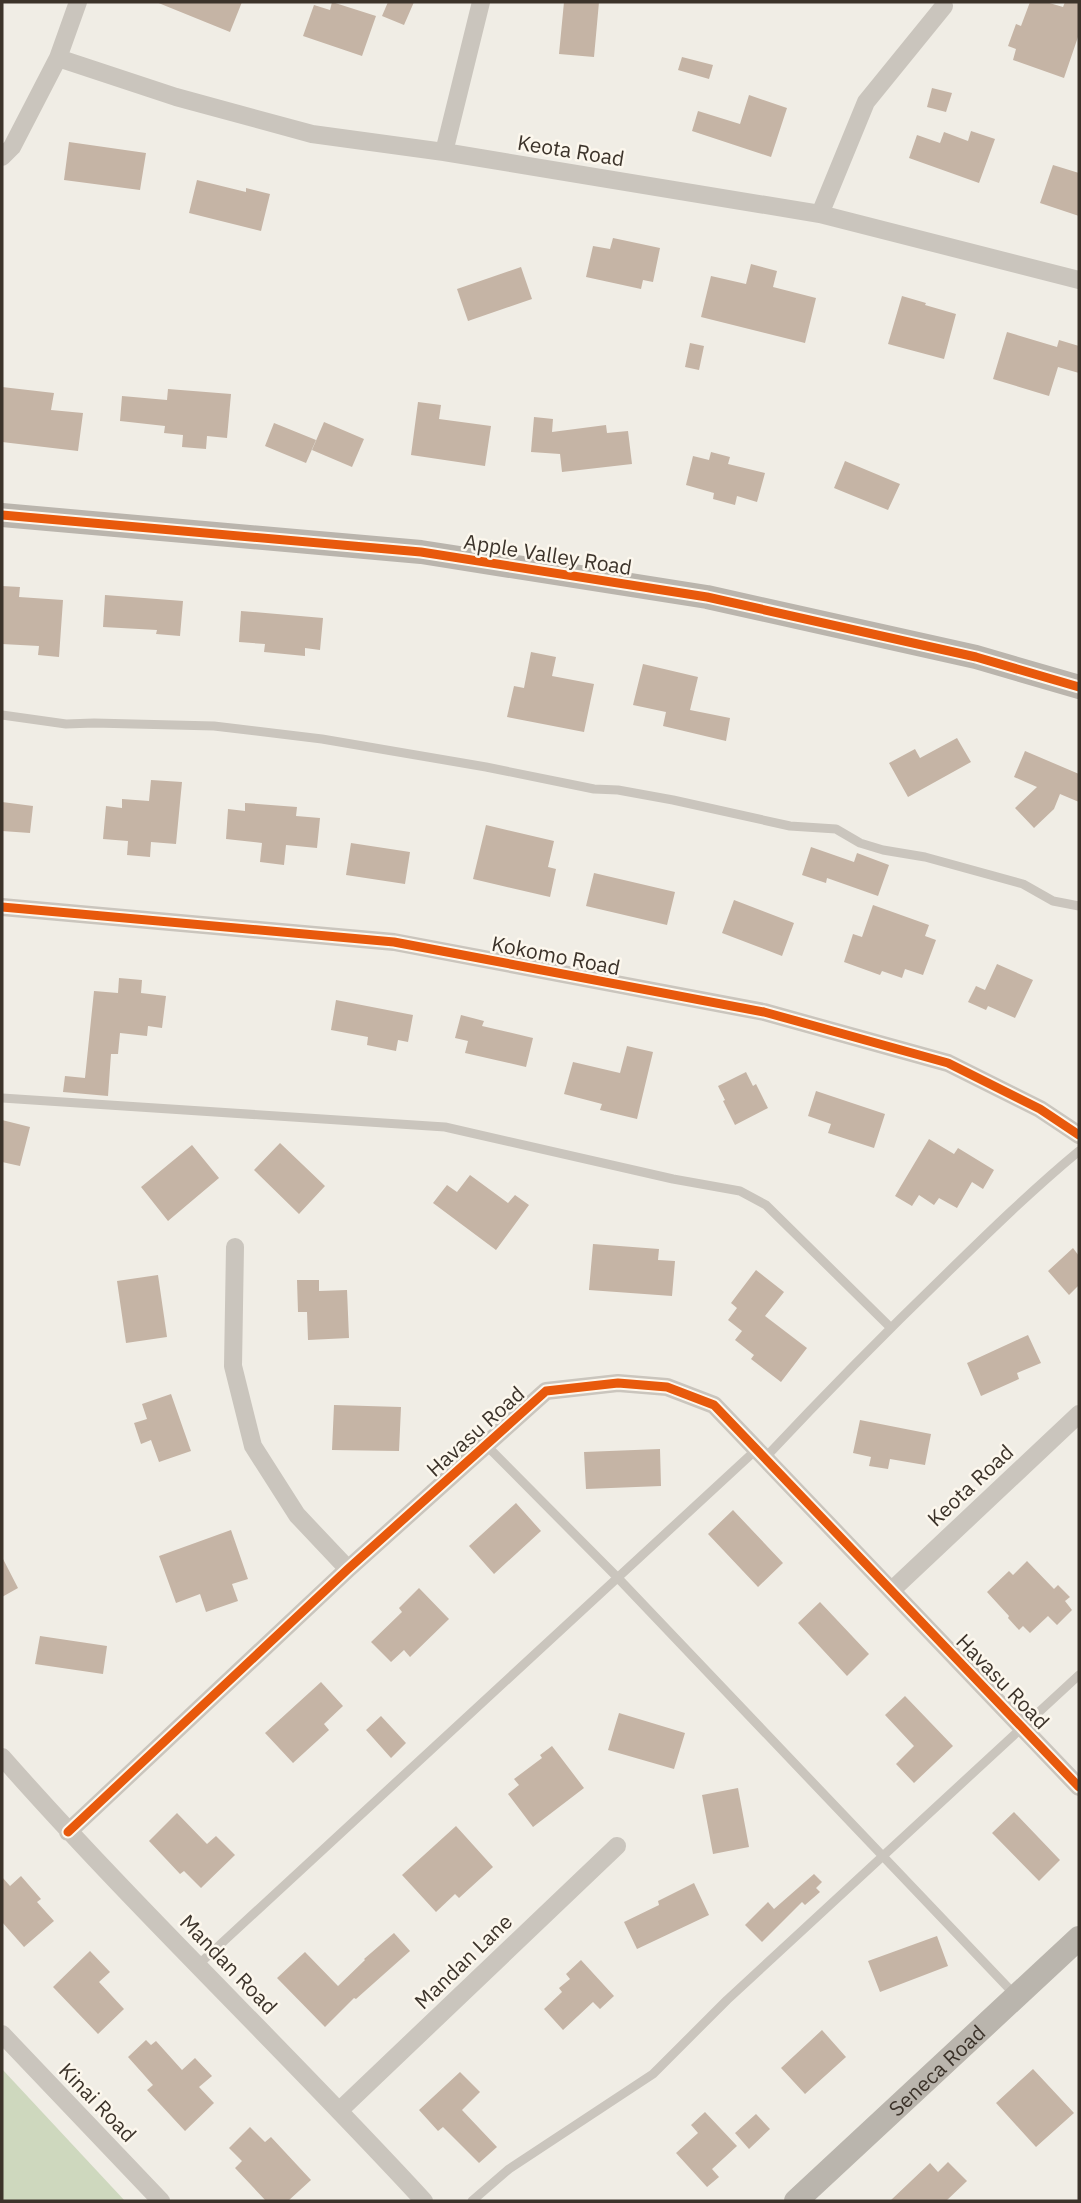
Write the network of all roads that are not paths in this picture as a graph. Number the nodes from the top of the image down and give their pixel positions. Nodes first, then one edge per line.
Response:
1 (78, 2) edge
2 (481, 2) edge
3 (944, 6) dead end
4 (58, 58) junction
5 (444, 152) junction
6 (2, 156) edge
7 (820, 214) junction
8 (1079, 280) edge
9 (2, 515) edge
10 (1079, 687) edge
11 (2, 715) edge
12 (1079, 906) edge
13 (2, 907) edge
14 (2, 1097) edge
15 (1079, 1135) edge
16 (1079, 1151) edge
17 (235, 1247) dead end
18 (891, 1328) junction
19 (1079, 1414) edge
20 (486, 1445) junction
21 (761, 1454) junction
22 (348, 1569) junction
23 (617, 1577) junction
24 (892, 1590) junction
25 (1079, 1675) edge
26 (1023, 1727) junction
27 (2, 1757) edge
28 (1079, 1787) edge
29 (68, 1832) junction
30 (617, 1846) dead end
31 (883, 1856) junction
32 (1079, 1938) edge
33 (198, 1965) junction
34 (1016, 1997) junction
35 (2, 2034) edge
36 (340, 2110) junction
37 (161, 2201) edge
38 (424, 2201) edge
39 (472, 2201) edge
40 (796, 2201) edge

1 - 4 street
2 - 5 street
3 - 7 street
4 - 5 street, Keota Road
4 - 6 street
5 - 7 street, Keota Road
7 - 8 street, Keota Road
9 - 10 main road, Apple Valley Road
11 - 12 lane
13 - 15 street, Kokomo Road
14 - 18 lane
16 - 18 lane
17 - 22 street
18 - 21 lane
19 - 24 street, Keota Road
20 - 21 street, Havasu Road
20 - 22 street, Havasu Road
20 - 23 lane
21 - 23 lane
21 - 24 street, Havasu Road
22 - 29 street, Havasu Road
23 - 31 lane
23 - 33 lane
24 - 26 street, Havasu Road
25 - 26 lane
26 - 28 street, Havasu Road
26 - 31 lane
27 - 29 street, Mandan Road
29 - 33 street, Mandan Road
30 - 36 street, Mandan Lane
31 - 34 lane
31 - 39 lane
32 - 34 main road, Seneca Road
33 - 36 street, Mandan Road
34 - 40 main road, Seneca Road
35 - 37 street, Kinai Road
36 - 38 street, Mandan Road

